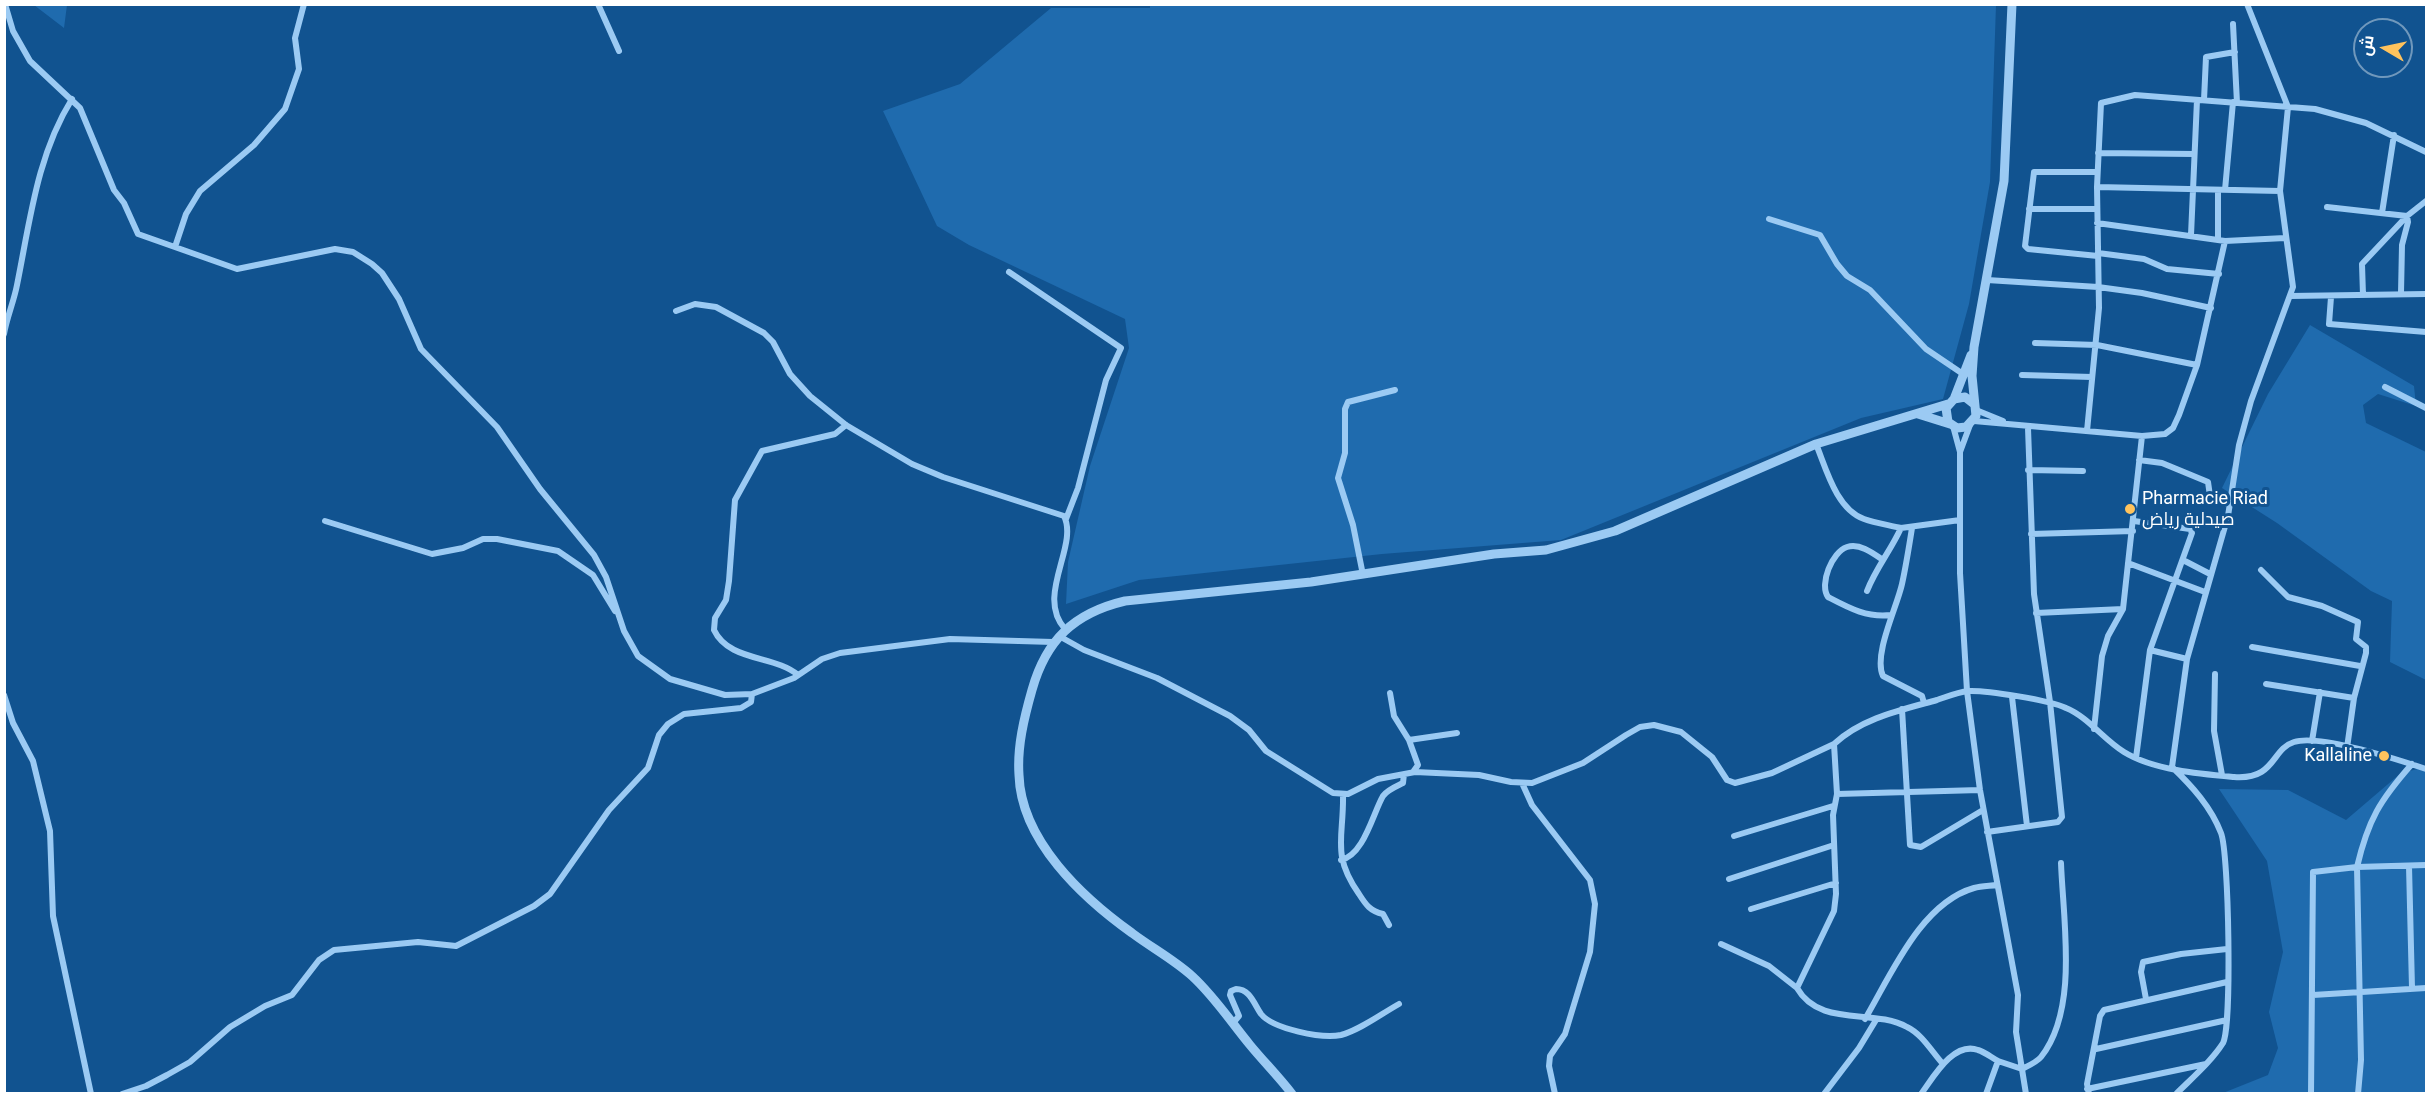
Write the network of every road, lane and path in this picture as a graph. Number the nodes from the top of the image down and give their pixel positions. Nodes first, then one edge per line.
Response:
1 (5, 4) edge
2 (304, 4) edge
3 (598, 4) edge
4 (2012, 4) edge
5 (2247, 4) edge
6 (2233, 24) dead end
7 (619, 51) dead end
8 (2235, 52) junction
9 (72, 99) junction
10 (2201, 100) junction
11 (2235, 102) junction
12 (2288, 107) junction
13 (2394, 135) junction
14 (2427, 152) edge
15 (2098, 153) junction
16 (2194, 154) junction
17 (2097, 172) junction
18 (2097, 187) junction
19 (2192, 189) junction
20 (2222, 190) junction
21 (2280, 191) junction
22 (2427, 201) edge
23 (2327, 207) dead end
24 (2029, 209) junction
25 (2097, 209) junction
26 (2382, 213) junction
27 (2407, 216) junction
28 (1769, 219) dead end
29 (2097, 224) junction
30 (2191, 235) junction
31 (2285, 238) junction
32 (2221, 240) junction
33 (175, 246) junction
34 (2098, 254) junction
35 (1009, 272) dead end
36 (2219, 274) junction
37 (1987, 280) junction
38 (2098, 287) junction
39 (2401, 293) junction
40 (2427, 294) edge
41 (2363, 295) junction
42 (2290, 296) junction
43 (2331, 297) junction
44 (2211, 308) junction
45 (676, 311) dead end
46 (2427, 332) edge
47 (4, 334) edge
48 (2035, 343) dead end
49 (2097, 345) junction
50 (1974, 347) junction
51 (2197, 365) junction
52 (1963, 374) junction
53 (2022, 375) dead end
54 (2092, 377) junction
55 (2385, 387) dead end
56 (1395, 390) dead end
57 (1951, 401) junction
58 (1975, 407) junction
59 (2427, 408) edge
60 (1916, 414) junction
61 (1972, 423) junction
62 (2006, 423) junction
63 (846, 425) junction
64 (1952, 425) junction
65 (2028, 428) junction
66 (2087, 431) junction
67 (2142, 436) junction
68 (1816, 444) junction
69 (1960, 452) junction
70 (2139, 460) junction
71 (2028, 470) junction
72 (2083, 471) dead end
73 (2230, 505) junction
74 (1066, 520) junction
75 (1960, 520) junction
76 (325, 521) dead end
77 (2134, 521) junction
78 (1901, 528) junction
79 (1912, 528) junction
80 (2133, 531) junction
81 (2031, 534) junction
82 (1883, 560) junction
83 (2183, 560) junction
84 (2128, 563) junction
85 (2261, 570) dead end
86 (2210, 574) junction
87 (1363, 575) junction
88 (2176, 581) junction
89 (1867, 591) dead end
90 (2205, 592) junction
91 (2123, 609) junction
92 (2036, 614) junction
93 (1891, 615) junction
94 (621, 622) junction
95 (1059, 636) junction
96 (2252, 647) dead end
97 (2150, 650) junction
98 (2187, 660) junction
99 (2360, 666) junction
100 (2216, 674) dead end
101 (798, 675) junction
102 (2266, 684) dead end
103 (1967, 691) junction
104 (2320, 692) junction
105 (1390, 693) dead end
106 (752, 694) junction
107 (4, 695) edge
108 (2012, 697) junction
109 (2354, 698) junction
110 (2050, 702) junction
111 (1924, 703) junction
112 (1902, 709) junction
113 (2094, 729) junction
114 (1457, 733) dead end
115 (1409, 740) junction
116 (2312, 741) junction
117 (1834, 744) junction
118 (2347, 748) junction
119 (2136, 758) junction
120 (2412, 764) junction
121 (2172, 767) junction
122 (2427, 769) edge
123 (1413, 772) junction
124 (1404, 774) junction
125 (2222, 775) junction
126 (1522, 783) junction
127 (1907, 790) junction
128 (1980, 790) junction
129 (1343, 794) junction
130 (1837, 794) junction
131 (1833, 806) junction
132 (1983, 810) junction
133 (2027, 826) junction
134 (1988, 832) junction
135 (1734, 836) dead end
136 (1834, 845) junction
137 (1341, 860) junction
138 (2061, 863) dead end
139 (2409, 866) junction
140 (2427, 866) edge
141 (2357, 867) junction
142 (1730, 879) dead end
143 (1836, 883) junction
144 (1997, 885) junction
145 (1751, 909) dead end
146 (1389, 925) dead end
147 (1721, 944) dead end
148 (2227, 949) junction
149 (2227, 982) junction
150 (1797, 988) junction
151 (2412, 988) junction
152 (2427, 988) edge
153 (2361, 993) junction
154 (2313, 995) junction
155 (2146, 999) junction
156 (1399, 1004) dead end
157 (1865, 1019) junction
158 (1876, 1020) junction
159 (2228, 1020) junction
160 (1233, 1023) junction
161 (2096, 1049) junction
162 (1998, 1061) junction
163 (1943, 1064) junction
164 (2206, 1064) junction
165 (2022, 1069) junction
166 (2088, 1091) edge
167 (91, 1094) edge
168 (122, 1094) edge
169 (1292, 1094) edge
170 (1555, 1094) edge
171 (1824, 1094) edge
172 (1921, 1094) edge
173 (1986, 1094) edge
174 (2026, 1094) edge
175 (2176, 1094) edge
176 (2311, 1094) edge
177 (2358, 1094) edge

1 - 9 street
2 - 33 street
3 - 7 street
4 - 37 street
5 - 12 street
6 - 8 street
8 - 10 street
8 - 11 street
9 - 33 street
9 - 47 street
10 - 11 street
10 - 15 street
10 - 16 street
11 - 12 street
11 - 20 street
12 - 13 street
12 - 21 street
13 - 14 street
13 - 26 street
15 - 16 street
15 - 17 street
16 - 19 street
17 - 18 street
17 - 24 street
18 - 19 street
18 - 25 street
19 - 20 street
19 - 30 street
20 - 21 street
20 - 32 street
21 - 31 street
22 - 27 street
23 - 26 street
24 - 25 street
24 - 34 street
25 - 29 street
26 - 27 street
27 - 39 street
27 - 41 street
28 - 52 street
29 - 30 street
29 - 34 street
30 - 32 street
31 - 32 street
31 - 42 street
32 - 36 street
33 - 94 street
34 - 36 street
34 - 38 street
35 - 74 street
36 - 44 street
37 - 38 street
37 - 50 street
38 - 44 street
38 - 49 street
39 - 40 street
39 - 41 street
41 - 43 street
42 - 43 street
42 - 73 street
43 - 46 street
44 - 51 street
45 - 63 street
48 - 49 street
49 - 51 street
49 - 54 street
50 - 52 street
50 - 58 street
51 - 67 street
52 - 57 street
53 - 54 street
54 - 66 street
55 - 59 street
56 - 87 street
57 - 58 street
57 - 60 street
57 - 64 street
58 - 61 street
58 - 62 street
60 - 64 street
60 - 68 street
61 - 62 street
61 - 64 street
61 - 69 street
62 - 65 street
63 - 74 street
63 - 101 street
64 - 69 street
65 - 66 street
65 - 71 street
66 - 67 street
67 - 70 street
68 - 78 street
68 - 87 street
69 - 75 street
70 - 73 street
70 - 77 street
71 - 72 street
71 - 81 street
73 - 86 street
74 - 95 street
75 - 79 street
75 - 103 street
76 - 94 street
77 - 80 street
77 - 83 street
78 - 79 street
78 - 82 street
79 - 93 street
80 - 81 street
80 - 84 street
81 - 92 street
82 - 89 street
82 - 93 street
83 - 86 street
83 - 88 street
84 - 88 street
84 - 91 street
85 - 99 street
86 - 90 street
87 - 95 street
88 - 90 street
88 - 97 street
90 - 98 street
91 - 92 street
91 - 113 street
92 - 110 street
93 - 111 street
94 - 106 street
95 - 101 street
95 - 129 street
95 - 160 street
96 - 99 street
97 - 98 street
97 - 119 street
98 - 121 street
99 - 109 street
100 - 125 street
101 - 106 street
102 - 104 street
103 - 108 street
103 - 111 street
103 - 128 street
104 - 109 street
104 - 116 street
105 - 115 street
106 - 168 street
107 - 167 street
108 - 110 street
108 - 133 street
109 - 118 street
110 - 113 street
110 - 133 street
111 - 112 street
112 - 117 street
112 - 127 street
113 - 119 street
114 - 115 street
115 - 123 street
116 - 118 street
116 - 125 street
117 - 126 street
117 - 130 street
118 - 120 street
119 - 121 street
120 - 122 street
120 - 141 street
121 - 125 street
121 - 148 street
123 - 124 street
123 - 126 street
124 - 129 street
124 - 137 street
126 - 170 street
127 - 128 street
127 - 130 street
127 - 132 street
128 - 132 street
129 - 137 street
130 - 131 street
131 - 135 street
131 - 136 street
132 - 134 street
133 - 134 street
134 - 144 street
136 - 142 street
136 - 143 street
137 - 146 street
138 - 165 street
139 - 140 street
139 - 141 street
139 - 151 street
141 - 153 street
141 - 154 street
143 - 145 street
143 - 150 street
144 - 157 street
144 - 165 street
147 - 150 street
148 - 149 street
148 - 155 street
149 - 155 street
149 - 159 street
150 - 157 street
151 - 152 street
151 - 153 street
153 - 154 street
153 - 177 street
154 - 176 street
155 - 161 street
156 - 160 street
157 - 158 street
158 - 163 street
158 - 171 street
159 - 161 street
159 - 164 street
160 - 169 street
161 - 166 street
162 - 163 street
162 - 165 street
162 - 173 street
163 - 172 street
164 - 166 street
164 - 175 street
165 - 174 street

